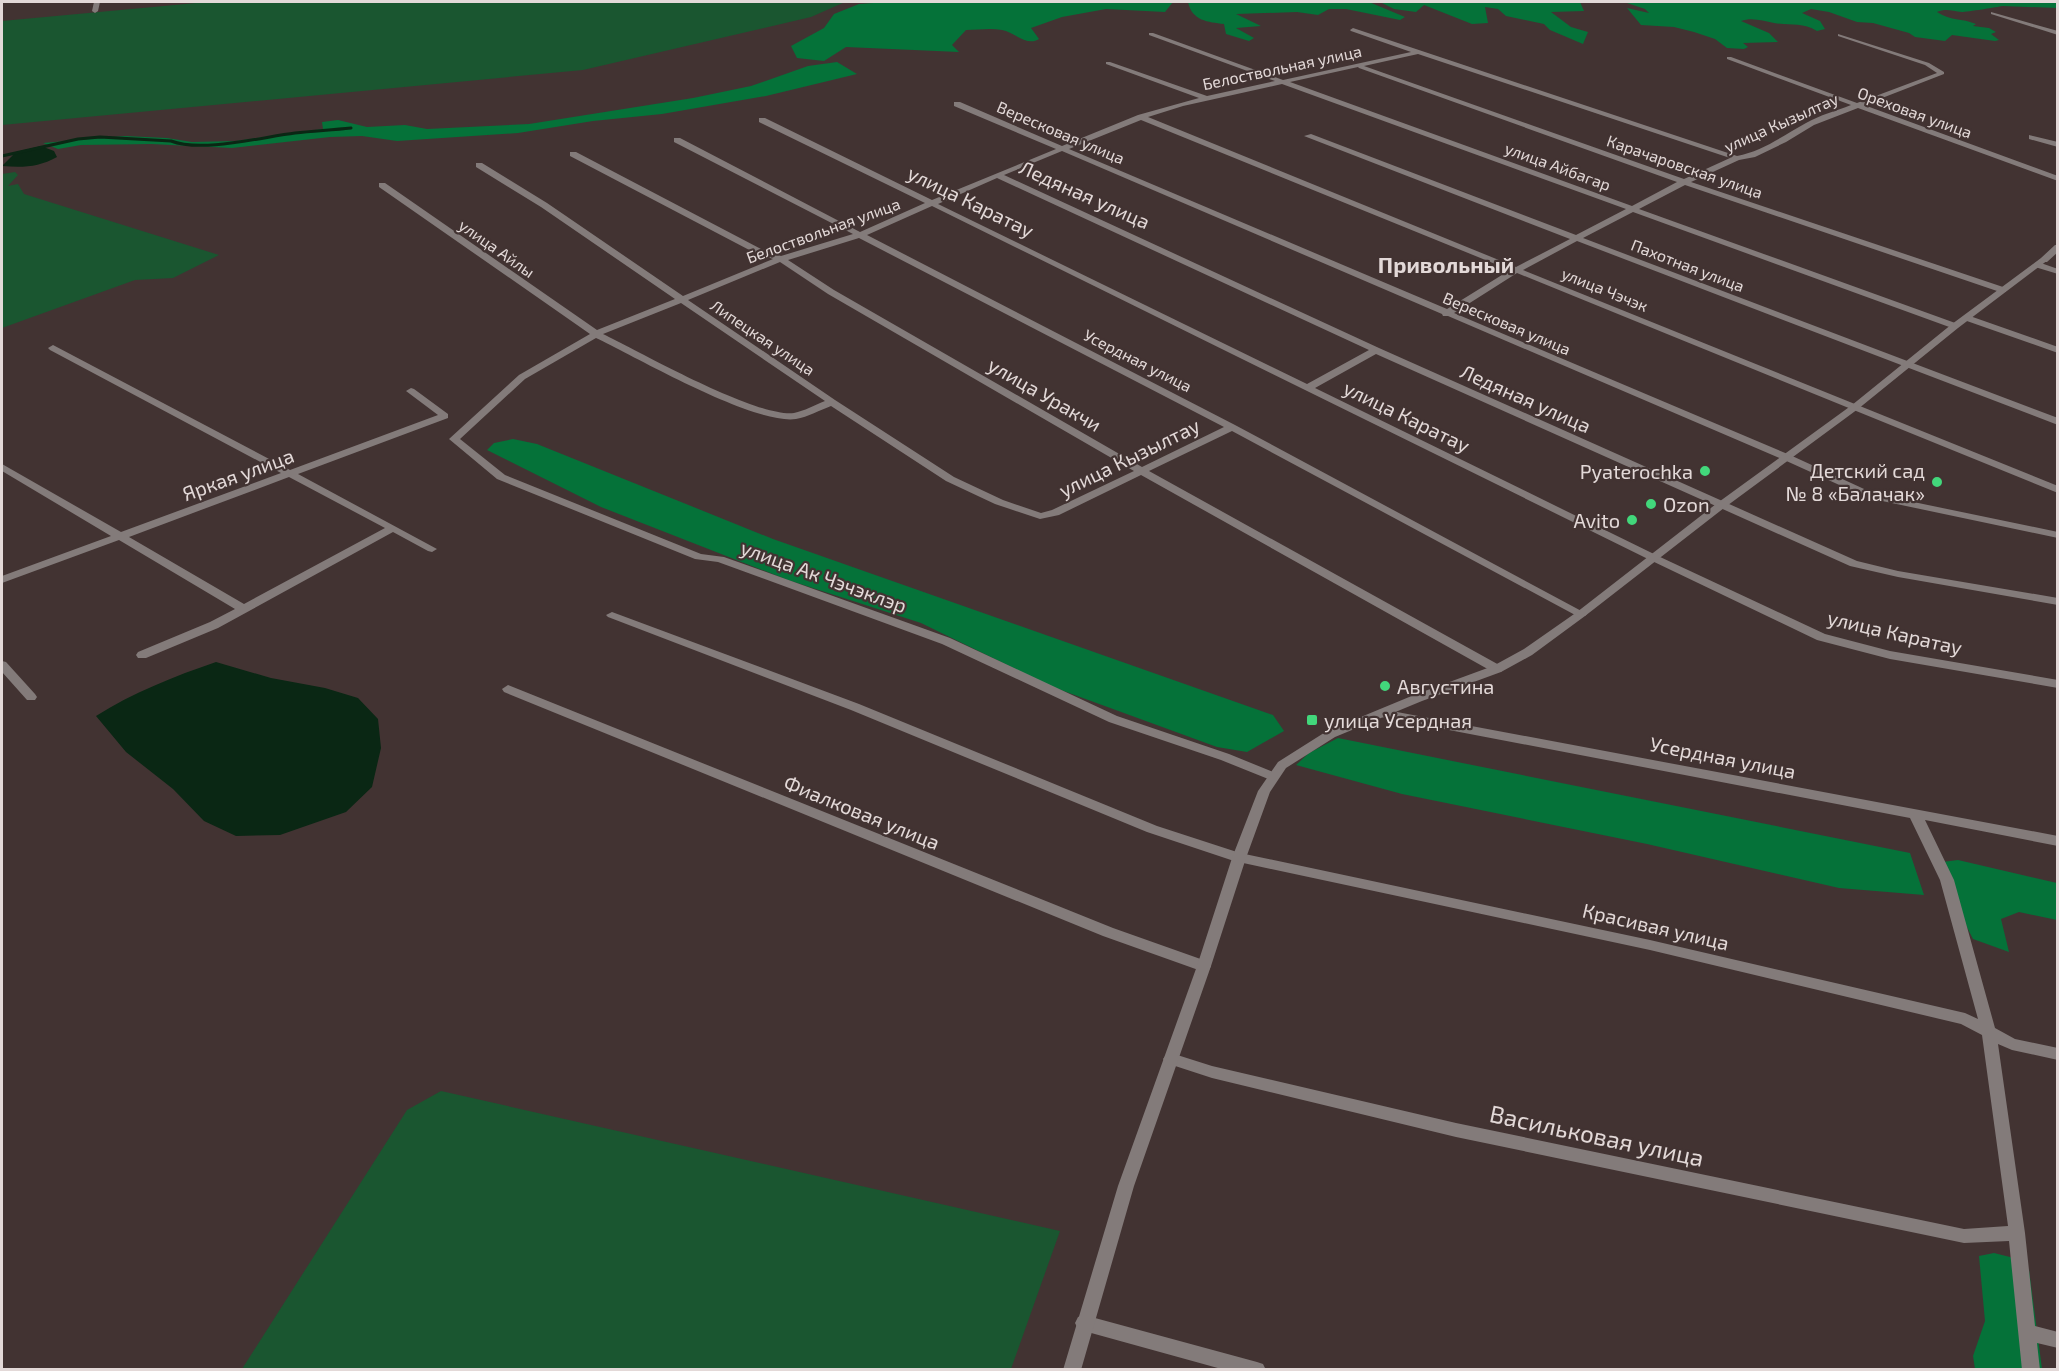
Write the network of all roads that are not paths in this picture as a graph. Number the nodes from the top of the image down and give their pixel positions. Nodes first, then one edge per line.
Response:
1 (97, 2) edge
2 (95, 11) dead end
3 (1993, 13) dead end
4 (1353, 30) dead end
5 (2058, 33) edge
6 (1151, 34) dead end
7 (1840, 35) dead end
8 (1418, 52) junction
9 (1729, 58) dead end
10 (1108, 63) dead end
11 (1359, 66) junction
12 (1281, 82) junction
13 (1208, 98) junction
14 (957, 104) dead end
15 (1857, 105) junction
16 (1141, 117) junction
17 (762, 120) dead end
18 (1308, 136) dead end
19 (2032, 137) dead end
20 (677, 140) dead end
21 (2058, 145) edge
22 (1063, 149) junction
23 (573, 154) dead end
24 (1737, 158) junction
25 (479, 165) dead end
26 (997, 175) junction
27 (2058, 179) edge
28 (1684, 182) junction
29 (382, 185) dead end
30 (933, 204) junction
31 (1634, 210) junction
32 (862, 234) junction
33 (1578, 239) junction
34 (2058, 248) edge
35 (782, 259) junction
36 (2041, 263) junction
37 (1518, 270) junction
38 (2058, 272) edge
39 (2003, 290) junction
40 (682, 300) junction
41 (1446, 314) junction
42 (1967, 318) junction
43 (1955, 326) junction
44 (596, 334) junction
45 (53, 348) dead end
46 (1376, 350) junction
47 (2058, 350) edge
48 (1908, 364) junction
49 (522, 377) joint
50 (1307, 388) junction
51 (411, 391) dead end
52 (832, 402) junction
53 (1855, 407) junction
54 (2058, 422) edge
55 (1232, 427) junction
56 (1786, 457) junction
57 (2, 467) edge
58 (1143, 472) junction
59 (292, 473) junction
60 (2058, 490) edge
61 (1720, 506) junction
62 (1040, 516) joint
63 (393, 528) junction
64 (2058, 535) edge
65 (119, 536) junction
66 (432, 549) dead end
67 (1653, 558) junction
68 (2, 580) edge
69 (2058, 602) edge
70 (244, 609) junction
71 (1581, 614) junction
72 (612, 615) dead end
73 (142, 655) dead end
74 (2, 665) edge
75 (1497, 669) junction
76 (2058, 684) edge
77 (508, 689) dead end
78 (32, 697) dead end
79 (1381, 713) junction
80 (1273, 777) junction
81 (1915, 814) junction
82 (2058, 841) edge
83 (1239, 858) junction
84 (1204, 966) junction
85 (1989, 1032) junction
86 (2058, 1054) edge
87 (1171, 1059) junction
88 (2017, 1233) junction
89 (1084, 1323) junction
90 (2026, 1332) junction
91 (2058, 1340) edge
92 (1072, 1370) edge
93 (1257, 1370) edge
94 (2031, 1370) edge

1 - 2 street
3 - 5 street
4 - 8 street
6 - 12 street, улица Айбагар
7 - 15 street, улица Кызылтау
8 - 11 street, Белоствольная улица
8 - 24 street
9 - 15 street, Ореховая улица
10 - 13 street
11 - 12 street, Белоствольная улица
11 - 28 street, Карачаровская улица
12 - 13 street, Белоствольная улица
12 - 31 street, улица Айбагар
13 - 16 street, Белоствольная улица
14 - 22 street, Вересковая улица
15 - 24 street, улица Кызылтау
15 - 27 street, Ореховая улица
16 - 22 street, Белоствольная улица
16 - 37 street, улица Чэчэк
17 - 30 street, улица Каратау
18 - 33 street, Пахотная улица
19 - 21 street
20 - 32 street, Усердная улица
22 - 26 street, Белоствольная улица
22 - 41 street, Вересковая улица
23 - 35 street, улица Уракчи
24 - 28 street, улица Кызылтау
25 - 40 street, Липецкая улица
26 - 30 street, Белоствольная улица
26 - 46 street, Ледяная улица
28 - 31 street, улица Кызылтау
28 - 39 street, Карачаровская улица
29 - 44 street, улица Айлы
30 - 32 street, Белоствольная улица
30 - 50 street, улица Каратау
31 - 33 street, улица Кызылтау
31 - 43 street, улица Айбагар
32 - 35 street, Белоствольная улица
32 - 55 street, Усердная улица
33 - 37 street, улица Кызылтау
33 - 48 street, Пахотная улица
34 - 36 street
35 - 40 street, Белоствольная улица
35 - 58 street, улица Уракчи
36 - 38 street
36 - 39 street
37 - 41 street, улица Кызылтау
37 - 53 street, улица Чэчэк
39 - 42 street
40 - 44 street, Белоствольная улица
40 - 52 street, Липецкая улица
41 - 56 street, Вересковая улица
42 - 43 street
42 - 47 street
43 - 48 street
44 - 49 street, Белоствольная улица
44 - 52 street, улица Айлы
45 - 59 street
46 - 50 street
46 - 61 street, Ледяная улица
48 - 53 street
48 - 54 street, Пахотная улица
49 - 80 street, улица Ак Чэчэклэр
50 - 67 street, улица Каратау
51 - 59 street, Яркая улица
52 - 62 street, Липецкая улица
53 - 56 street
53 - 60 street, улица Чэчэк
55 - 58 street, улица Кызылтау
55 - 71 street, Усердная улица
56 - 61 street
56 - 64 street, Вересковая улица
57 - 65 street
58 - 62 street, улица Кызылтау
58 - 75 street, улица Уракчи
59 - 63 street
59 - 65 street, Яркая улица
61 - 67 street
61 - 69 street, Ледяная улица
63 - 66 street
63 - 70 street
65 - 68 street, Яркая улица
65 - 70 street
67 - 71 street
67 - 76 street, улица Каратау
70 - 73 street
71 - 75 street
72 - 83 street
74 - 78 street
75 - 79 street
77 - 84 street, Фиалковая улица
79 - 80 street
79 - 81 street, Усердная улица
80 - 83 street
81 - 82 street, Усердная улица
81 - 85 street
83 - 84 street
83 - 85 street, Красивая улица
84 - 87 street
85 - 86 street, Красивая улица
85 - 88 street
87 - 88 street, Васильковая улица
87 - 89 street
88 - 90 street
89 - 92 street
89 - 93 street
90 - 91 street
90 - 94 street

